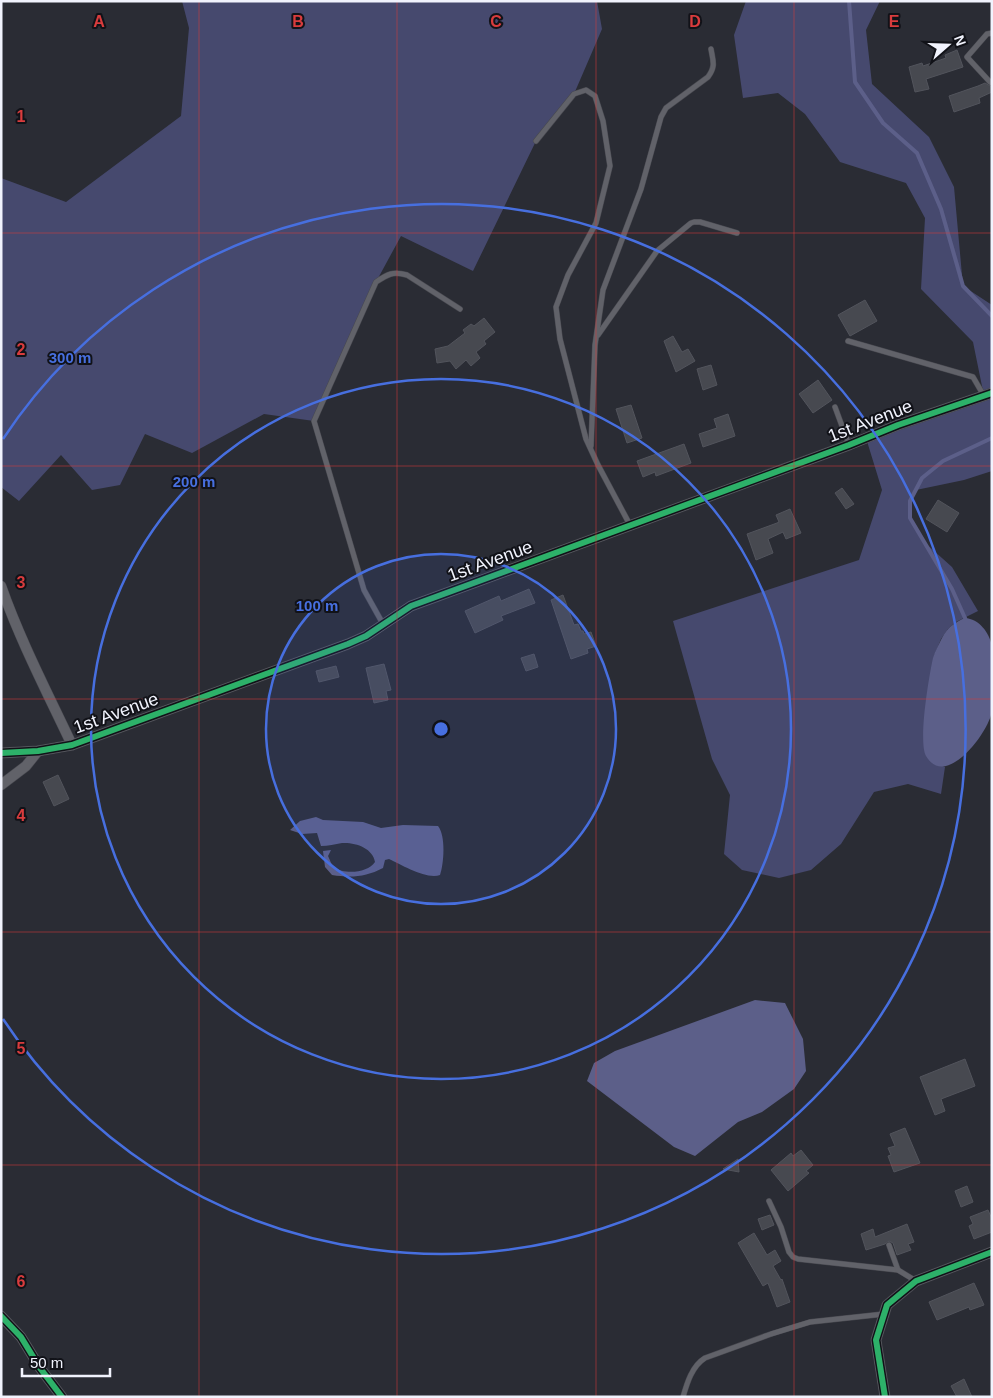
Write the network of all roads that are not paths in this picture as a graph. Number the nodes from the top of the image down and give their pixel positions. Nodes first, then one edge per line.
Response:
1 (992, 33) edge
2 (711, 49) dead end
3 (992, 83) edge
4 (536, 141) dead end
5 (737, 234) dead end
6 (460, 309) dead end
7 (596, 338) junction
8 (848, 341) dead end
9 (988, 395) edge
10 (835, 407) dead end
11 (849, 446) junction
12 (590, 449) junction
13 (630, 526) junction
14 (1, 586) edge
15 (383, 625) junction
16 (72, 745) junction
17 (38, 751) junction
18 (1, 752) edge
19 (1, 785) edge
20 (769, 1202) dead end
21 (889, 1245) dead end
22 (992, 1252) edge
23 (898, 1270) junction
24 (916, 1281) junction
25 (884, 1314) junction
26 (1, 1316) edge
27 (62, 1397) edge
28 (683, 1397) edge
29 (885, 1397) edge

1 - 3 lane
2 - 7 lane
4 - 12 lane
5 - 7 lane
6 - 15 lane
7 - 12 lane
8 - 9 lane
9 - 11 street, 1st Avenue
10 - 11 lane
11 - 13 street, 1st Avenue
12 - 13 lane
13 - 15 street, 1st Avenue
14 - 16 street
15 - 16 street, 1st Avenue
16 - 17 street, 1st Avenue
17 - 18 street, 1st Avenue
17 - 19 street
20 - 23 lane
21 - 23 lane
22 - 24 street
23 - 24 lane
24 - 25 street
25 - 28 lane
25 - 29 street
26 - 27 street

